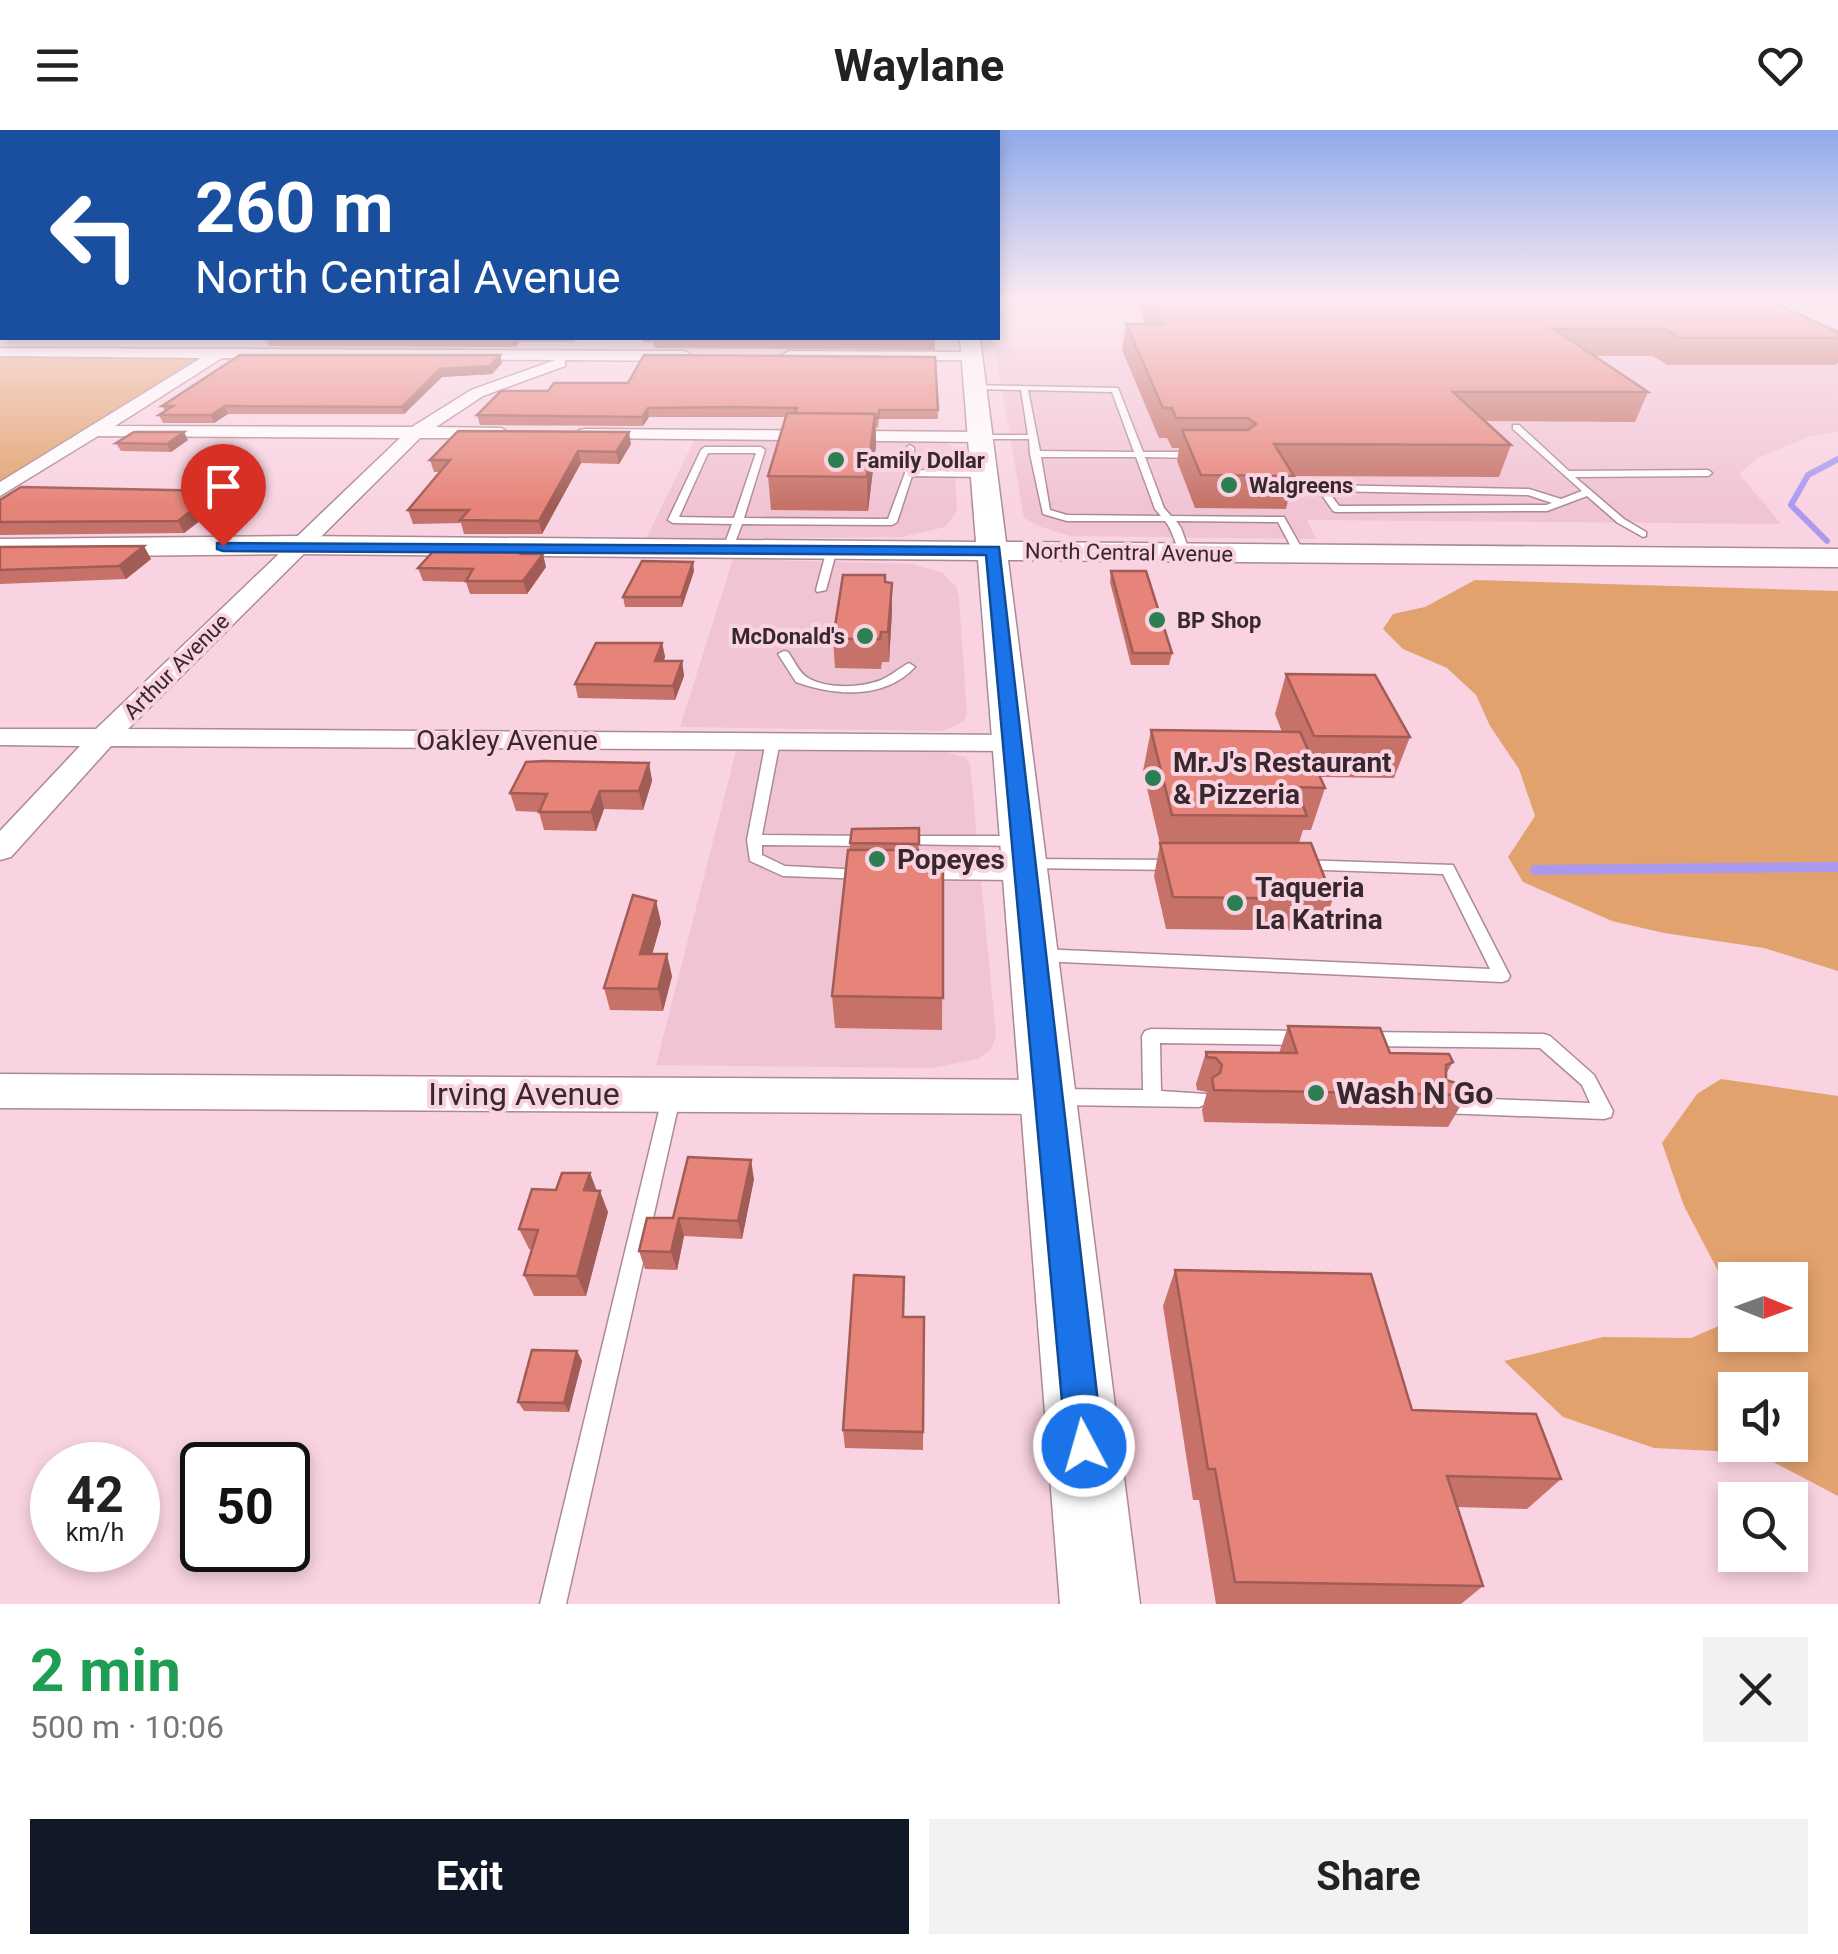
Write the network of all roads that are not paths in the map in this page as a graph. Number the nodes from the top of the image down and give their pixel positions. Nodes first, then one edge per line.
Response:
1 (194, 369) edge
2 (544, 369) edge
3 (973, 369) edge
4 (975, 387) junction
5 (1024, 387) junction
6 (1516, 427) dead end
7 (98, 430) junction
8 (415, 433) junction
9 (512, 434) edge
10 (571, 434) edge
11 (980, 436) junction
12 (1032, 436) junction
13 (910, 448) dead end
14 (1034, 454) junction
15 (1138, 454) junction
16 (1207, 455) edge
17 (909, 473) junction
18 (1708, 473) dead end
19 (984, 474) junction
20 (1567, 474) junction
21 (0, 490) edge
22 (1588, 492) junction
23 (1564, 503) junction
24 (1168, 519) junction
25 (733, 534) junction
26 (1644, 534) dead end
27 (888, 535) junction
28 (297, 546) junction
29 (0, 548) edge
30 (832, 549) junction
31 (993, 550) junction
32 (1185, 552) junction
33 (1300, 554) junction
34 (1838, 558) edge
35 (820, 590) dead end
36 (784, 654) dead end
37 (909, 667) dead end
38 (0, 737) edge
39 (103, 738) junction
40 (773, 741) junction
41 (1014, 744) junction
42 (754, 840) junction
43 (0, 850) edge
44 (1025, 860) junction
45 (1197, 865) edge
46 (1273, 865) edge
47 (878, 875) edge
48 (915, 875) edge
49 (1035, 955) junction
50 (0, 1091) edge
51 (672, 1094) junction
52 (1048, 1097) junction
53 (1152, 1098) junction
54 (1199, 1099) dead end
55 (1439, 1105) edge
56 (553, 1604) edge
57 (1100, 1604) edge

1 - 7 street
2 - 8 street, Arthur Avenue
3 - 4 main road
4 - 5 lane
4 - 11 main road
5 - 12 lane
5 - 15 lane
6 - 20 lane
7 - 8 street
7 - 21 street
8 - 9 street
8 - 28 street, Arthur Avenue
10 - 11 street
11 - 12 lane
11 - 19 main road
12 - 14 lane
13 - 17 lane
14 - 15 lane
14 - 24 lane
15 - 16 lane
15 - 24 lane
17 - 19 lane
17 - 27 lane
18 - 20 lane
19 - 31 main road
20 - 22 lane
22 - 23 lane
22 - 26 lane
23 - 23 lane
24 - 32 lane
24 - 33 lane
25 - 25 lane
25 - 27 lane
25 - 28 main road, North Central Avenue
25 - 30 main road, North Central Avenue
27 - 30 main road, North Central Avenue
27 - 31 main road, North Central Avenue
28 - 29 main road, North Central Avenue
28 - 39 street, Arthur Avenue
30 - 35 lane
31 - 32 main road, North Central Avenue
31 - 41 main road
32 - 33 main road, North Central Avenue
33 - 34 main road, North Central Avenue
36 - 37 lane
38 - 39 street, Oakley Avenue
39 - 40 street, Oakley Avenue
39 - 43 street, Arthur Avenue
40 - 41 street, Oakley Avenue
40 - 42 lane
41 - 44 main road
42 - 44 lane
42 - 47 lane
44 - 45 lane
44 - 48 lane
44 - 49 main road
46 - 49 lane
49 - 52 main road
50 - 51 street, Irving Avenue
51 - 52 street, Irving Avenue
51 - 56 lane
52 - 53 lane
52 - 57 main road
53 - 54 lane
53 - 55 lane

